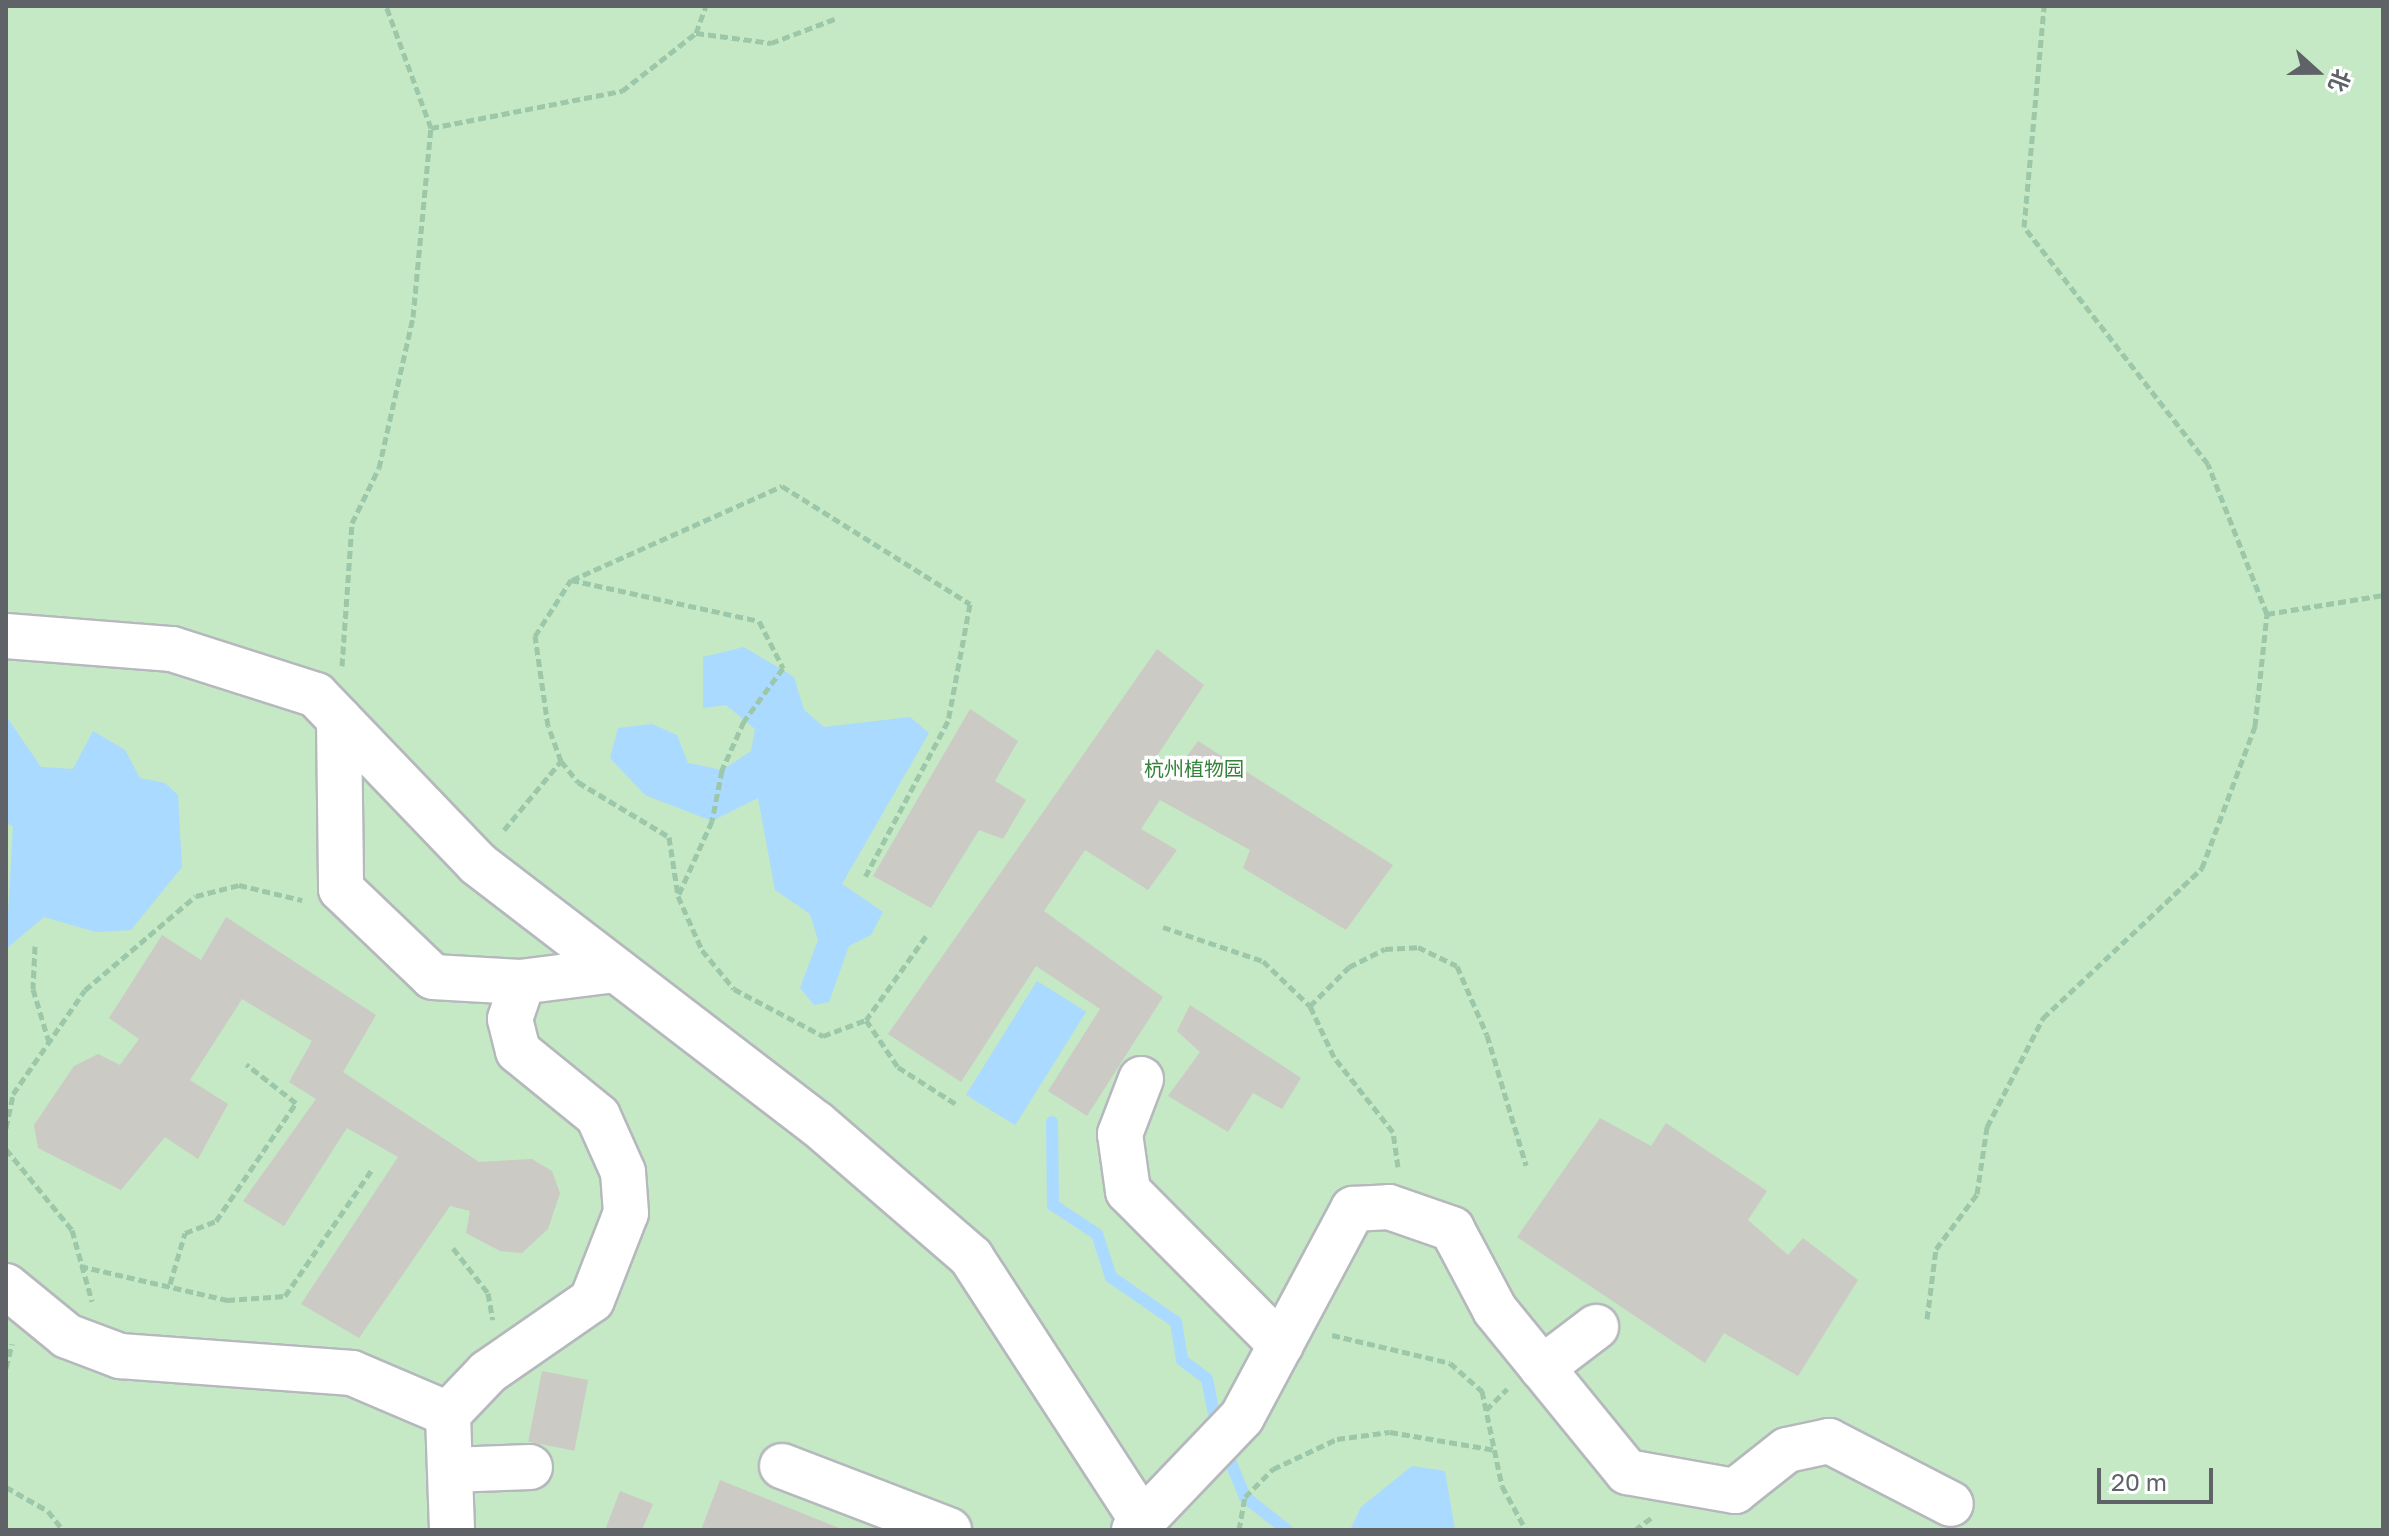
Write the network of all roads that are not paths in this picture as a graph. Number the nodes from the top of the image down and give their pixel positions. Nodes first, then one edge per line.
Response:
1 (6, 636) edge
2 (339, 719) junction
3 (615, 970) junction
4 (523, 982) junction
5 (1141, 1079) dead end
6 (6, 1286) edge
7 (1596, 1327) dead end
8 (1286, 1335) junction
9 (1542, 1368) junction
10 (448, 1414) junction
11 (782, 1466) dead end
12 (530, 1467) dead end
13 (450, 1470) junction
14 (1951, 1504) dead end
15 (1137, 1523) edge
16 (452, 1530) edge
17 (949, 1530) edge

1 - 2 lane
2 - 3 lane
2 - 4 lane
3 - 4 lane
3 - 15 lane
4 - 10 lane
5 - 8 lane
6 - 10 lane
7 - 9 lane
8 - 9 lane
8 - 15 lane
9 - 14 lane
10 - 13 lane
11 - 17 lane
12 - 13 lane
13 - 16 lane

